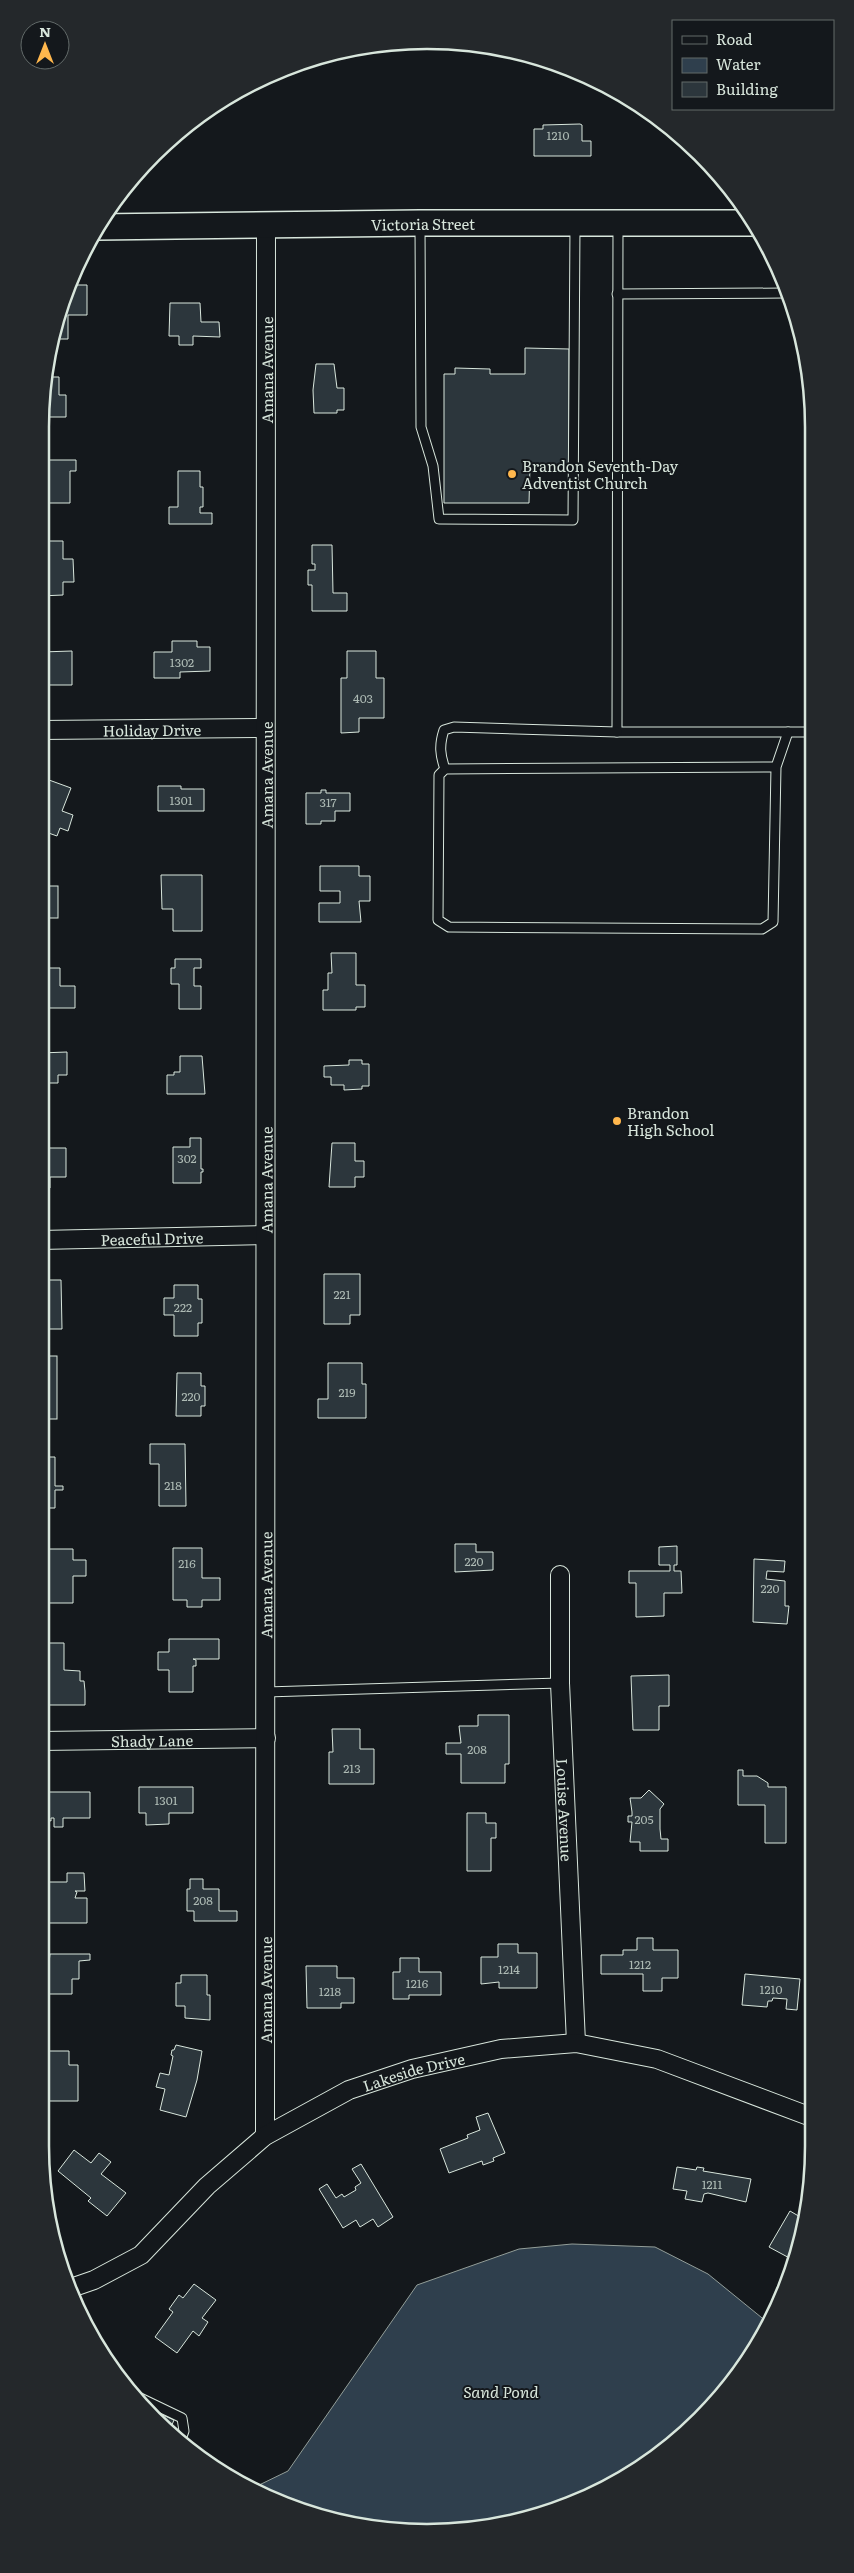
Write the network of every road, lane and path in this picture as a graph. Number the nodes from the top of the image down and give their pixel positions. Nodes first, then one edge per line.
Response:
1 (420, 223) junction
2 (576, 223) junction
3 (618, 223) junction
4 (746, 223) edge
5 (266, 224) junction
6 (106, 227) edge
7 (780, 293) edge
8 (617, 294) junction
9 (265, 728) junction
10 (49, 730) edge
11 (617, 732) junction
12 (788, 732) junction
13 (805, 732) edge
14 (776, 767) junction
15 (446, 769) junction
16 (264, 1235) junction
17 (49, 1240) edge
18 (560, 1575) dead end
19 (560, 1683) junction
20 (266, 1692) junction
21 (266, 1738) junction
22 (49, 1741) edge
23 (576, 2044) junction
24 (805, 2115) edge
25 (265, 2136) junction
26 (76, 2286) edge
27 (150, 2403) edge
28 (183, 2434) edge

1 - 2 street, Victoria Street
1 - 2 lane
1 - 5 street, Victoria Street
2 - 3 street, Victoria Street
3 - 4 street, Victoria Street
3 - 8 lane
5 - 6 street, Victoria Street
5 - 9 street, Amana Avenue
7 - 8 lane
8 - 11 lane
9 - 10 street, Holiday Drive
9 - 16 street, Amana Avenue
11 - 12 lane
11 - 15 lane
12 - 13 lane
12 - 14 lane
14 - 15 lane
14 - 15 lane
16 - 17 street, Peaceful Drive
16 - 20 street, Amana Avenue
18 - 19 street, Louise Avenue
19 - 20 lane
19 - 23 street, Louise Avenue
20 - 21 street, Amana Avenue
21 - 22 street, Shady Lane
21 - 25 street, Amana Avenue
23 - 24 street, Lakeside Drive
23 - 25 street, Lakeside Drive
25 - 26 street, Lakeside Drive
27 - 28 lane

